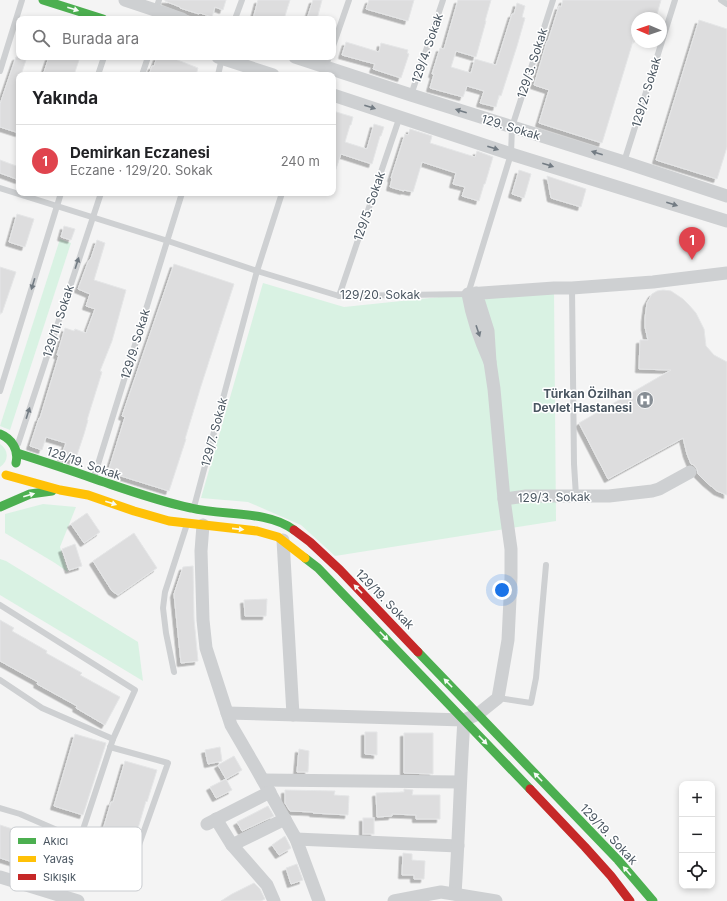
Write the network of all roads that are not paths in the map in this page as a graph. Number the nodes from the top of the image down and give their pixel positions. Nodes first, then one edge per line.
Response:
1 (22, 0) edge
2 (43, 0) edge
3 (125, 0) edge
4 (242, 0) edge
5 (349, 0) edge
6 (443, 0) edge
7 (553, 0) edge
8 (675, 0) edge
9 (721, 0) edge
10 (727, 4) edge
11 (158, 5) edge
12 (17, 16) edge
13 (94, 16) edge
14 (177, 16) edge
15 (236, 16) edge
16 (16, 19) edge
17 (336, 37) edge
18 (103, 60) edge
19 (147, 60) edge
20 (220, 60) edge
21 (226, 60) edge
22 (314, 60) edge
23 (327, 62) edge
24 (0, 71) edge
25 (99, 72) edge
26 (143, 72) edge
27 (218, 72) edge
28 (264, 72) edge
29 (336, 95) edge
30 (411, 96) junction
31 (400, 116) junction
32 (512, 127) junction
33 (511, 154) junction
34 (624, 162) junction
35 (0, 188) edge
36 (16, 193) edge
37 (727, 195) edge
38 (25, 196) edge
39 (60, 196) edge
40 (100, 196) edge
41 (181, 196) edge
42 (281, 196) edge
43 (57, 206) junction
44 (92, 217) junction
45 (727, 221) edge
46 (168, 241) junction
47 (257, 271) junction
48 (727, 273) edge
49 (572, 288) junction
50 (472, 293) junction
51 (339, 296) junction
52 (0, 392) edge
53 (0, 434) edge
54 (16, 451) junction
55 (690, 472) dead end
56 (2, 478) edge
57 (90, 487) junction
58 (60, 490) junction
59 (576, 496) junction
60 (504, 499) junction
61 (0, 507) edge
62 (194, 509) junction
63 (187, 523) junction
64 (203, 525) junction
65 (283, 540) junction
66 (546, 564) dead end
67 (0, 605) edge
68 (174, 672) dead end
69 (0, 680) edge
70 (498, 698) junction
71 (227, 714) junction
72 (478, 714) junction
73 (293, 715) junction
74 (464, 720) junction
75 (112, 739) junction
76 (110, 746) junction
77 (263, 780) junction
78 (460, 782) junction
79 (270, 792) junction
80 (0, 808) edge
81 (285, 819) junction
82 (50, 827) edge
83 (84, 827) edge
84 (142, 836) edge
85 (296, 839) junction
86 (232, 845) junction
87 (458, 846) junction
88 (0, 877) edge
89 (10, 880) edge
90 (45, 891) edge
91 (63, 891) edge
92 (455, 894) junction
93 (61, 896) junction
94 (78, 901) edge
95 (274, 901) edge
96 (319, 901) edge
97 (394, 901) edge
98 (496, 901) edge
99 (630, 901) edge
100 (653, 901) edge

1 - 12 lane
2 -> 13 main road
3 - 11 street
4 - 15 lane
5 - 17 lane
6 - 30 lane, 129/4. Sokak
7 - 32 lane, 129/3. Sokak
8 - 34 lane, 129/2. Sokak
9 - 10 lane
11 - 14 street
16 - 24 lane
18 - 25 lane
19 - 26 lane
20 - 27 lane
21 - 28 street
22 - 23 street, 129. Sokak
23 - 30 street, 129. Sokak
29 -> 31 street, 129. Sokak
32 -> 30 street, 129. Sokak
31 -> 33 street, 129. Sokak
31 - 51 lane, 129/5. Sokak
32 - 33 lane
34 -> 32 street, 129. Sokak
33 -> 45 street, 129. Sokak
33 - 50 lane, 129/3. Sokak
34 - 37 street, 129. Sokak
35 - 36 lane, 129/20. Sokak
38 - 43 lane, 129/20. Sokak
39 - 43 lane
40 - 44 lane, 129/11. Sokak
41 - 46 lane, 129/9. Sokak
42 - 47 lane, 129/7. Sokak
43 - 44 lane, 129/20. Sokak
43 -> 52 lane
44 - 46 lane, 129/20. Sokak
54 -> 44 lane, 129/11. Sokak
46 - 47 lane, 129/20. Sokak
46 - 57 lane, 129/9. Sokak
47 - 51 lane, 129/20. Sokak
47 - 62 lane, 129/7. Sokak
48 - 49 street, 129/20. Sokak
49 - 50 street, 129/20. Sokak
49 - 59 lane
50 - 51 lane, 129/20. Sokak
50 - 60 street, 129/3. Sokak
53 - 54 main road
54 - 56 main road
54 - 57 main road, 129/19. Sokak
55 - 59 street, 129/3. Sokak
56 - 58 main road, 129/19. Sokak
57 - 58 main road, 129/19. Sokak
57 - 62 main road, 129/19. Sokak
57 -> 63 main road, 129/19. Sokak
61 -> 58 main road
59 - 60 street, 129/3. Sokak
60 - 70 street
62 - 63 lane, 129/7. Sokak
72 -> 62 main road, 129/19. Sokak
63 - 64 main road, 129/19. Sokak
63 - 68 lane, 129/7. Sokak
64 -> 65 main road, 129/19. Sokak
64 - 71 street
65 - 73 street
65 -> 74 main road, 129/19. Sokak
66 - 70 lane
67 - 75 lane
69 - 75 lane
70 - 72 street
71 - 73 street
71 - 77 street
72 - 74 street
100 -> 72 main road, 129/19. Sokak
73 - 74 street
74 - 78 street
74 -> 99 main road, 129/19. Sokak
75 - 76 lane
76 - 83 lane
76 - 84 lane
77 - 78 street
77 - 79 street
78 - 87 street
79 - 81 street
79 - 86 street
80 - 82 lane
81 - 85 street
81 - 86 street
85 - 87 street
85 - 96 street
86 - 95 street
87 - 92 street
88 - 89 street
90 - 93 street
91 - 93 lane
92 - 97 street
92 - 98 street
93 - 94 street

